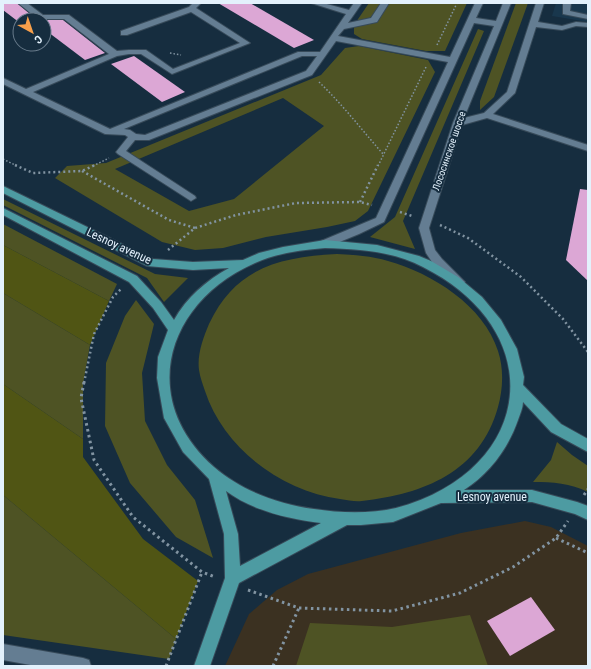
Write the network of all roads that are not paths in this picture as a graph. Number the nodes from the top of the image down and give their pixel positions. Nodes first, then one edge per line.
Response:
1 (22, 3) edge
2 (315, 3) edge
3 (358, 3) edge
4 (385, 3) edge
5 (479, 3) edge
6 (507, 3) edge
7 (540, 3) edge
8 (567, 3) edge
9 (195, 6) edge
10 (351, 13) junction
11 (588, 17) edge
12 (471, 20) junction
13 (578, 20) junction
14 (498, 24) junction
15 (533, 24) junction
16 (588, 25) edge
17 (341, 27) junction
18 (124, 33) dead end
19 (334, 38) junction
20 (115, 54) junction
21 (322, 54) junction
22 (452, 60) junction
23 (3, 81) edge
24 (26, 92) junction
25 (487, 114) junction
26 (458, 122) junction
27 (108, 132) junction
28 (133, 137) junction
29 (588, 148) edge
30 (3, 189) edge
31 (191, 198) dead end
32 (3, 211) edge
33 (324, 244) junction
34 (244, 263) junction
35 (468, 289) junction
36 (174, 329) junction
37 (518, 388) junction
38 (588, 446) edge
39 (215, 476) junction
40 (442, 498) junction
41 (588, 513) edge
42 (342, 520) junction
43 (233, 578) junction
44 (3, 652) edge
45 (83, 666) edge
46 (202, 666) edge

1 - 20 street
2 - 10 street
3 - 10 street
4 - 17 street
5 - 12 street
6 - 14 street, Лососинское шоссе
7 - 15 street
8 - 13 street
9 - 18 street
9 - 20 street
10 - 17 street
11 - 13 street
12 - 14 street
12 - 22 street
13 - 15 street
13 - 16 street
14 - 26 street, Лососинское шоссе
15 - 25 street
17 - 19 street
19 - 21 street
19 - 22 street
20 - 24 street
21 - 27 street
21 - 28 street
22 - 33 street
23 - 24 street
24 - 27 street
25 - 26 street
25 - 29 street
26 - 35 street, Лососинское шоссе
27 - 28 street
28 - 31 street
30 - 34 main road, Lesnoy avenue
32 - 36 main road, Lesnoy avenue
33 - 34 main road
33 - 35 main road
34 - 36 main road
35 - 37 main road
36 - 39 main road
37 - 38 main road
37 - 40 main road
39 - 42 main road
39 - 43 main road
40 - 41 main road, Lesnoy avenue
40 - 42 main road
42 - 43 main road
43 - 46 main road
44 - 45 street

